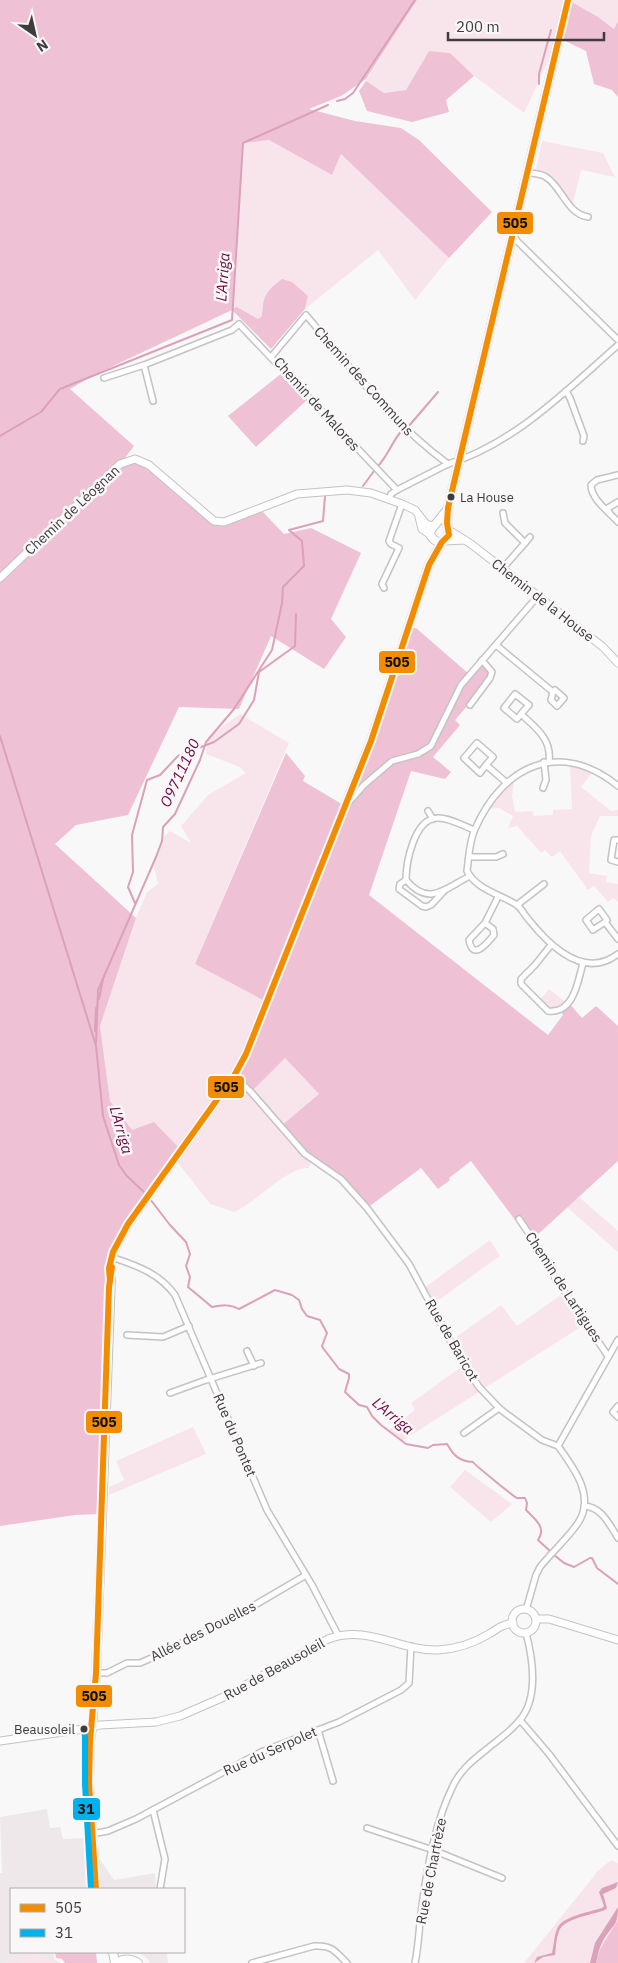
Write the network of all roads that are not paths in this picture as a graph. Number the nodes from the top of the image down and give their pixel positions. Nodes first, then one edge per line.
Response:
1 (568, 0) edge
2 (527, 172) junction
3 (588, 217) dead end
4 (513, 234) junction
5 (306, 315) joint
6 (618, 340) edge
7 (618, 345) edge
8 (271, 357) junction
9 (144, 366) junction
10 (104, 378) dead end
11 (566, 391) junction
12 (153, 400) dead end
13 (583, 441) dead end
14 (460, 460) junction
15 (448, 464) junction
16 (618, 475) edge
17 (397, 490) junction
18 (389, 499) junction
19 (618, 502) edge
20 (402, 504) junction
21 (448, 508) junction
22 (609, 512) junction
23 (503, 513) dead end
24 (418, 514) junction
25 (618, 522) edge
26 (436, 524) junction
27 (448, 528) junction
28 (530, 537) dead end
29 (438, 539) junction
30 (465, 540) junction
31 (525, 543) junction
32 (503, 568) junction
33 (0, 578) edge
34 (384, 588) dead end
35 (538, 596) junction
36 (496, 645) junction
37 (482, 660) junction
38 (617, 662) edge
39 (553, 692) dead end
40 (470, 705) dead end
41 (521, 714) junction
42 (547, 762) junction
43 (486, 765) junction
44 (507, 783) junction
45 (618, 786) edge
46 (543, 788) dead end
47 (345, 806) junction
48 (428, 811) dead end
49 (433, 819) junction
50 (474, 830) junction
51 (618, 840) edge
52 (503, 854) dead end
53 (469, 857) junction
54 (618, 862) edge
55 (470, 876) junction
56 (406, 880) junction
57 (544, 884) dead end
58 (447, 888) junction
59 (498, 897) junction
60 (517, 905) junction
61 (605, 922) dead end
62 (485, 923) junction
63 (618, 939) edge
64 (550, 945) junction
65 (617, 956) edge
66 (583, 963) junction
67 (234, 1076) junction
68 (519, 1218) dead end
69 (121, 1237) junction
70 (114, 1258) junction
71 (110, 1281) junction
72 (188, 1326) junction
73 (134, 1329) dead end
74 (127, 1336) dead end
75 (134, 1336) junction
76 (618, 1340) edge
77 (247, 1351) dead end
78 (608, 1356) junction
79 (261, 1364) dead end
80 (254, 1366) junction
81 (211, 1379) junction
82 (178, 1390) junction
83 (170, 1393) dead end
84 (181, 1397) dead end
85 (618, 1406) edge
86 (499, 1408) junction
87 (618, 1417) edge
88 (464, 1433) dead end
89 (558, 1446) junction
90 (584, 1506) junction
91 (618, 1538) edge
92 (306, 1575) junction
93 (526, 1610) junction
94 (536, 1619) junction
95 (513, 1623) junction
96 (526, 1633) junction
97 (338, 1636) junction
98 (618, 1640) edge
99 (411, 1646) junction
100 (96, 1673) junction
101 (520, 1720) junction
102 (92, 1727) junction
103 (318, 1730) junction
104 (0, 1741) edge
105 (334, 1778) dead end
106 (153, 1810) junction
107 (367, 1828) dead end
108 (374, 1830) junction
109 (371, 1836) dead end
110 (95, 1837) junction
111 (618, 1846) edge
112 (433, 1850) junction
113 (502, 1878) dead end
114 (99, 1888) edge
115 (160, 1888) edge
116 (123, 1953) edge
117 (130, 1960) junction
118 (116, 1963) edge
119 (138, 1963) edge
120 (252, 1963) edge
121 (347, 1963) edge
122 (415, 1963) edge

1 - 2 main road
2 - 3 street
2 - 4 main road
4 - 6 street
4 - 14 main road
5 - 8 street, Chemin de Malores
5 - 15 street, Chemin des Communs
7 - 11 street
8 - 9 street
8 - 17 street, Chemin de Malores
9 - 10 street
9 - 12 street
11 - 13 street
11 - 14 street
14 - 15 street
14 - 21 main road
15 - 17 street
16 - 22 street
17 - 18 street
18 - 20 street, Chemin de Léognan
18 - 33 street, Chemin de Léognan
19 - 22 street
20 - 24 street, Chemin de Léognan
20 - 34 street
21 - 26 main road
21 - 27 main road
22 - 25 street
23 - 31 street
24 - 26 street, Chemin de Léognan
24 - 29 street, Chemin de Léognan
26 - 27 main road
26 - 29 main road
27 - 29 main road
27 - 30 street, Chemin de la House
28 - 31 street
29 - 30 street
29 - 47 main road
30 - 32 street, Chemin de la House
31 - 32 street
32 - 35 street, Chemin de la House
35 - 36 street
35 - 38 street, Chemin de la House
36 - 37 street
36 - 39 street
37 - 40 street
37 - 47 street
41 - 41 street
41 - 42 street
42 - 44 street
42 - 45 street
42 - 46 street
43 - 43 street
43 - 44 street
44 - 50 street
47 - 67 main road
48 - 49 street
49 - 50 street
49 - 56 street
50 - 53 street
51 - 54 street
52 - 53 street
53 - 55 street
55 - 58 street
55 - 59 street
56 - 58 street
56 - 58 street
57 - 60 street
59 - 60 street
59 - 62 street
60 - 64 street
61 - 63 street
62 - 62 street
64 - 66 street
64 - 66 street
65 - 66 street
67 - 69 main road
67 - 86 street, Rue de Baricot
68 - 78 street, Chemin de Lartigues
69 - 70 main road
69 - 71 main road
70 - 71 main road
70 - 72 street, Rue du Pontet
71 - 100 main road
72 - 75 street
72 - 81 street, Rue du Pontet
73 - 75 street
74 - 75 street
76 - 78 street
77 - 80 street
78 - 89 street
79 - 80 street
80 - 81 street
81 - 82 street
81 - 92 street, Rue du Pontet
82 - 83 street
82 - 84 street
85 - 87 street
86 - 88 street
86 - 89 street, Rue de Baricot
89 - 90 street
90 - 91 street
90 - 93 street
92 - 97 street, Rue du Pontet
92 - 100 street, Allée des Douelles
93 - 94 street
93 - 95 street
94 - 96 street
94 - 98 street
95 - 96 street
95 - 99 street, Rue de Beausoleil
96 - 101 street, Rue de Chartrèze
97 - 99 street, Rue de Beausoleil
97 - 102 street, Rue de Beausoleil
99 - 103 street, Rue du Serpolet
100 - 102 main road
101 - 111 street
101 - 112 street, Rue de Chartrèze
102 - 104 street, Rue de Beausoleil
102 - 110 main road
102 - 110 main road
103 - 105 street
103 - 106 street, Rue du Serpolet
106 - 110 street, Rue du Serpolet
106 - 115 street
107 - 108 street
108 - 109 street
108 - 112 street
110 - 114 main road
112 - 113 street
112 - 122 street, Rue de Chartrèze
116 - 117 main road
117 - 118 main road
117 - 119 main road
120 - 121 street

